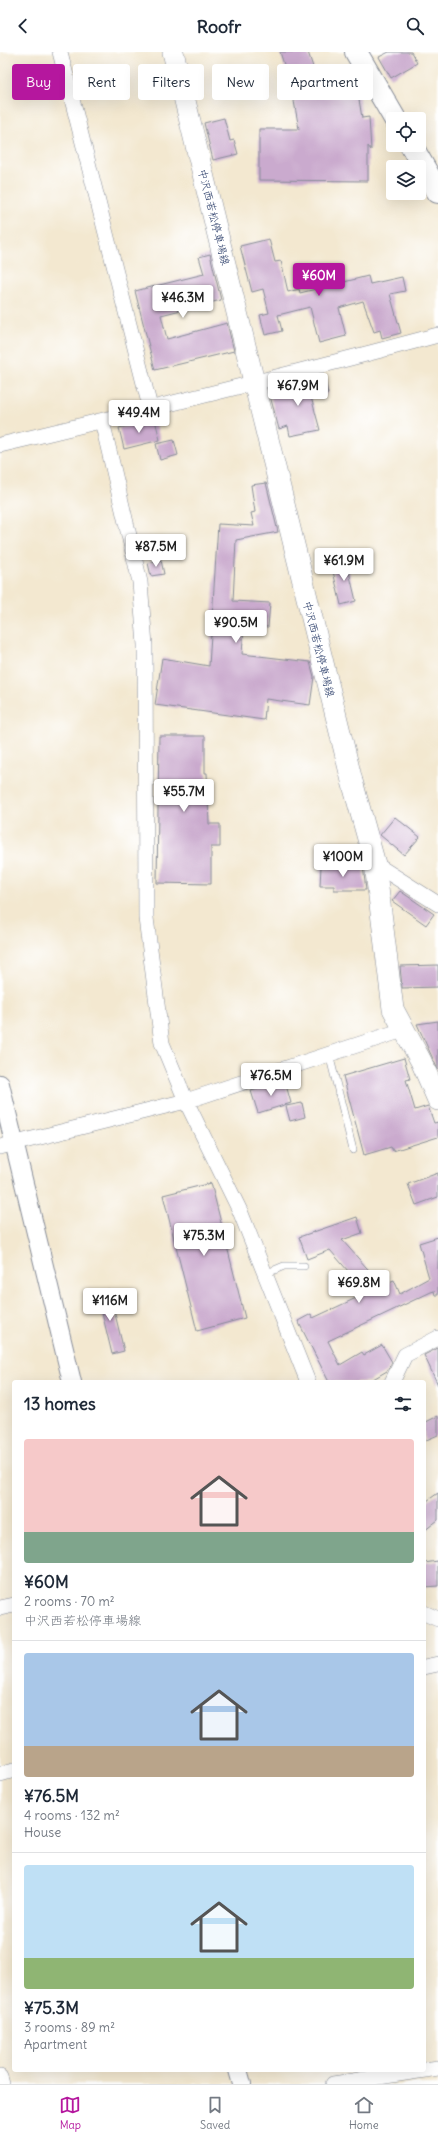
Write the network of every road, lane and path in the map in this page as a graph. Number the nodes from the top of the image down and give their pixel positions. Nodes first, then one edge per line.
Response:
1 (60, 52) edge
2 (173, 52) edge
3 (356, 52) edge
4 (392, 112) edge
5 (415, 152) edge
6 (438, 192) edge
7 (438, 335) edge
8 (255, 384) junction
9 (150, 407) junction
10 (102, 421) junction
11 (0, 445) edge
12 (375, 864) junction
13 (438, 904) edge
14 (403, 1030) junction
15 (329, 1054) junction
16 (0, 1084) edge
17 (438, 1100) edge
18 (186, 1101) junction
19 (7, 1145) edge
20 (353, 1150) dead end
21 (304, 1266) dead end
22 (265, 1274) junction
23 (438, 1338) edge
24 (71, 1380) edge
25 (307, 1380) edge
26 (393, 1380) edge
27 (12, 1605) edge
28 (0, 1608) edge
29 (426, 1614) edge
30 (438, 1619) edge
31 (438, 1664) edge
32 (426, 1667) edge
33 (12, 1771) edge
34 (0, 1774) edge
35 (438, 2068) edge
36 (426, 2070) edge
37 (239, 2072) edge
38 (398, 2073) edge
39 (0, 2077) edge
40 (372, 2081) edge
41 (2, 2084) edge
42 (242, 2084) edge
43 (333, 2084) edge

1 - 9 street
2 - 8 main road, 中沢西若松停車場線
3 - 4 highway
5 - 6 highway
7 - 8 street
8 - 9 street
8 - 12 main road, 中沢西若松停車場線
9 - 10 street
10 - 11 street
10 - 18 street
12 - 13 street
12 - 14 main road, 中沢西若松停車場線
14 - 15 street
14 - 17 main road, 中沢西若松停車場線
15 - 18 street
15 - 20 lane
16 - 19 street
18 - 19 street
18 - 22 street
19 - 24 street
21 - 22 lane
22 - 25 street
23 - 26 street
27 - 28 street
29 - 30 street
31 - 32 street
33 - 34 street
35 - 36 street
37 - 42 street
38 - 40 street
39 - 41 street
40 - 43 street

